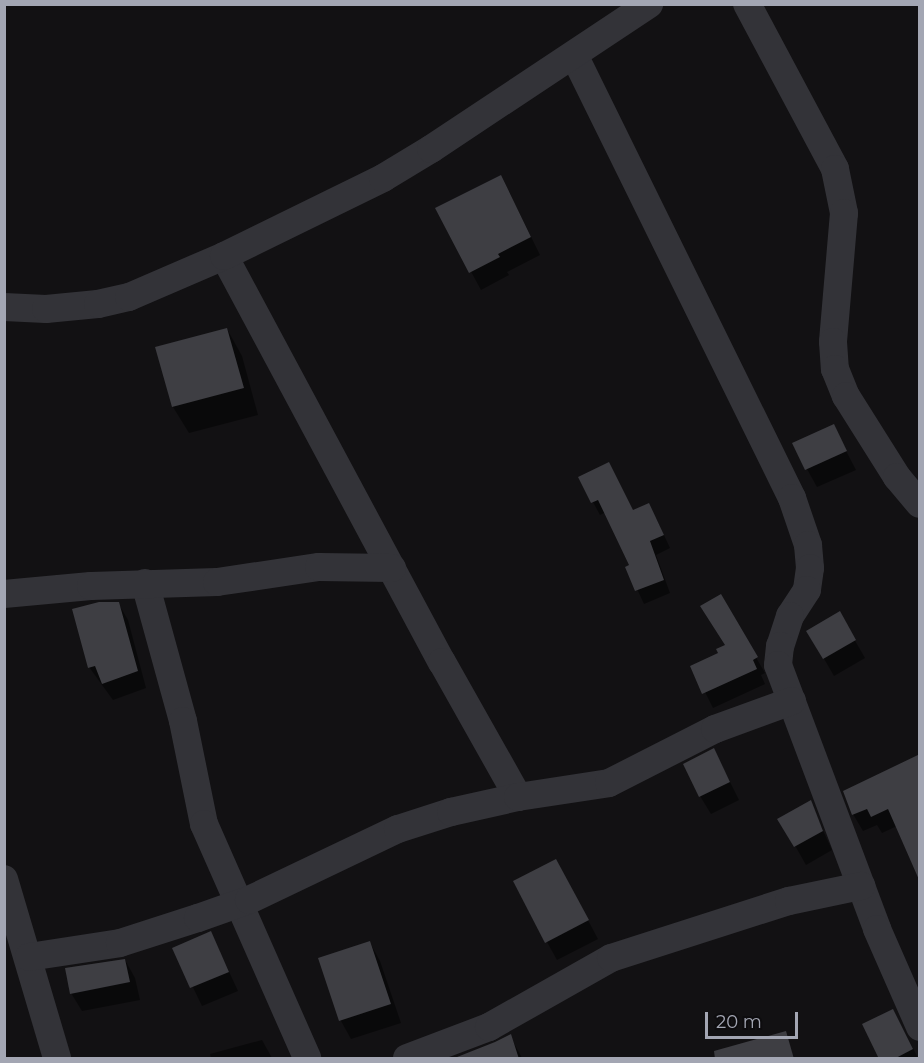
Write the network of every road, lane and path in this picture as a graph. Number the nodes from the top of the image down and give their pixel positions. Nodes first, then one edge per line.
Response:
1 (649, 4) edge
2 (747, 4) edge
3 (574, 55) junction
4 (224, 256) junction
5 (4, 307) edge
6 (920, 504) edge
7 (392, 568) junction
8 (145, 583) junction
9 (4, 594) edge
10 (792, 701) junction
11 (518, 797) junction
12 (861, 886) junction
13 (7, 897) edge
14 (240, 903) junction
15 (29, 957) junction
16 (920, 1027) edge
17 (57, 1059) edge
18 (307, 1059) edge
19 (406, 1059) edge

1 - 3 street
2 - 6 street
3 - 4 street
3 - 10 street
4 - 5 street
4 - 7 street
7 - 8 street
7 - 11 street
8 - 9 street
8 - 14 street
10 - 11 street
10 - 12 street
11 - 14 street
12 - 16 street
12 - 19 street
13 - 15 street
14 - 15 street
14 - 18 street
15 - 17 street

